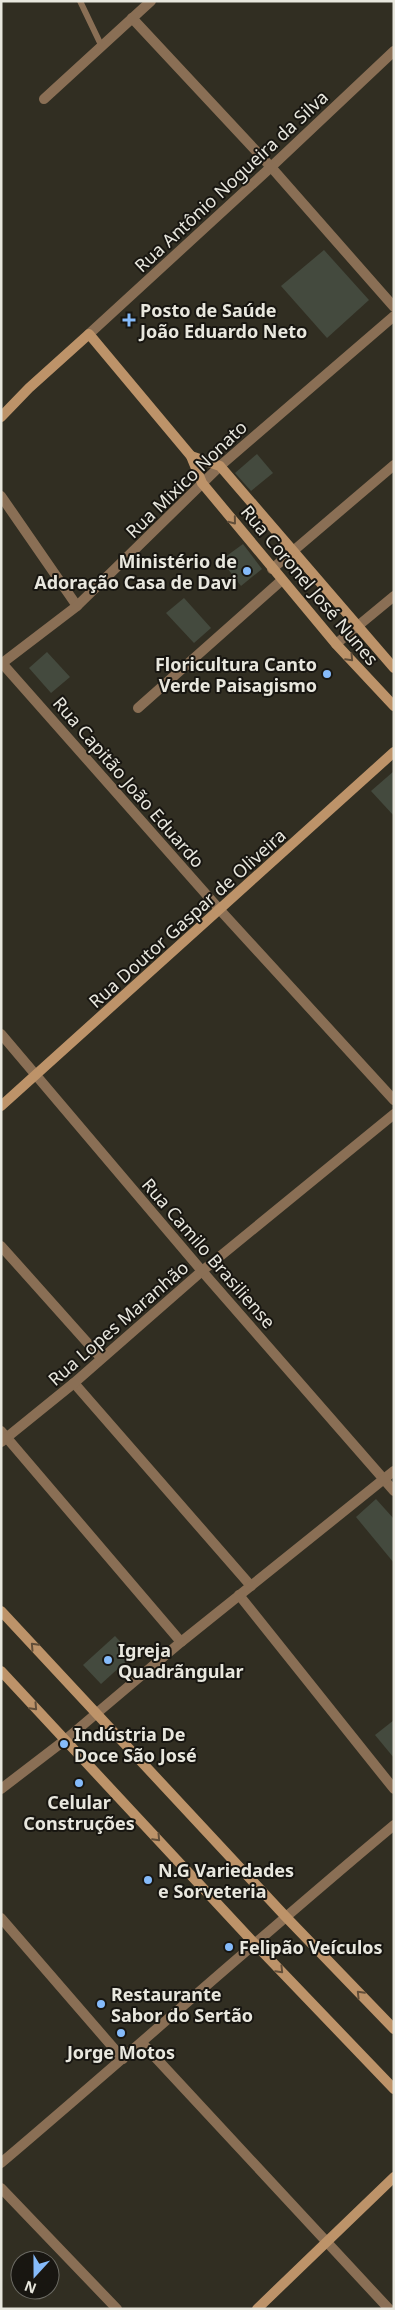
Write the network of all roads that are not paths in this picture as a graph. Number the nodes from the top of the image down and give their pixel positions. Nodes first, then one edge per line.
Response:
1 (80, 1) edge
2 (151, 1) edge
3 (132, 18) junction
4 (102, 47) junction
5 (394, 51) edge
6 (44, 99) dead end
7 (271, 167) junction
8 (394, 307) edge
9 (394, 316) edge
10 (89, 334) junction
11 (1, 417) edge
12 (191, 456) junction
13 (394, 465) edge
14 (220, 466) junction
15 (202, 483) junction
16 (1, 496) edge
17 (293, 552) junction
18 (272, 569) junction
19 (282, 580) junction
20 (394, 596) edge
21 (77, 606) junction
22 (359, 626) junction
23 (336, 644) junction
24 (2, 663) edge
25 (394, 668) edge
26 (394, 706) edge
27 (138, 708) dead end
28 (394, 752) edge
29 (220, 910) junction
30 (1, 1034) edge
31 (38, 1075) junction
32 (394, 1100) edge
33 (1, 1106) edge
34 (394, 1114) edge
35 (1, 1246) edge
36 (202, 1272) junction
37 (101, 1358) junction
38 (74, 1383) junction
39 (3, 1437) edge
40 (394, 1471) edge
41 (384, 1480) junction
42 (394, 1491) edge
43 (251, 1586) junction
44 (239, 1595) junction
45 (1, 1611) edge
46 (181, 1642) junction
47 (1, 1671) edge
48 (96, 1713) junction
49 (65, 1740) junction
50 (1, 1789) edge
51 (394, 1789) edge
52 (394, 1825) edge
53 (285, 1916) junction
54 (1, 1918) edge
55 (254, 1943) junction
56 (394, 2029) edge
57 (142, 2043) junction
58 (123, 2059) junction
59 (394, 2089) edge
60 (1, 2163) edge
61 (394, 2177) edge
62 (1, 2188) edge
63 (328, 2242) junction
64 (117, 2309) edge
65 (257, 2309) edge
66 (389, 2309) edge

1 - 4 lane
2 - 3 street
3 - 4 street
3 - 7 street
4 - 6 street
5 - 7 street, Rua Antônio Nogueira da Silva
7 - 8 street
7 - 10 street, Rua Antônio Nogueira da Silva
9 - 14 street, Rua Mixico Nonato
10 - 11 street
10 - 12 street
12 - 14 street
12 - 15 street, Rua Coronel José Nunes
13 - 17 street
14 - 15 street, Rua Mixico Nonato
14 - 17 street, Rua Coronel José Nunes
15 -> 18 street, Rua Coronel José Nunes
15 - 21 street, Rua Mixico Nonato
16 - 21 street
17 - 18 street
17 - 22 street, Rua Coronel José Nunes
18 - 19 street, Rua Coronel José Nunes
19 - 23 street, Rua Coronel José Nunes
19 - 27 street
20 - 22 street
21 - 24 street, Rua Mixico Nonato
22 - 23 street
22 - 25 street, Rua Coronel José Nunes
23 -> 26 street, Rua Coronel José Nunes
24 - 29 street, Rua Capitão João Eduardo
28 - 29 street, Rua Doutor Gaspar de Oliveira
29 - 31 street, Rua Doutor Gaspar de Oliveira
29 - 32 street, Rua Capitão João Eduardo
30 - 31 street, Rua Camilo Brasiliense
31 - 33 street, Rua Doutor Gaspar de Oliveira
31 - 36 street, Rua Camilo Brasiliense
34 - 36 street, Rua Lopes Maranhão
35 - 37 street
36 - 37 street, Rua Lopes Maranhão
36 - 41 street, Rua Camilo Brasiliense
37 - 38 street, Rua Lopes Maranhão
38 - 39 street, Rua Lopes Maranhão
38 - 43 street
39 - 46 street
40 - 41 street
41 - 42 street, Rua Camilo Brasiliense
41 - 43 street
43 - 44 street
44 - 46 street
44 - 51 street
48 -> 45 street
46 - 48 street
47 -> 49 street
48 - 49 street
48 - 53 street
49 - 50 street
49 -> 55 street
52 - 53 street
53 - 55 street
56 -> 53 street
54 - 58 street
55 - 57 street
55 -> 59 street
57 - 58 street
57 - 63 street
58 - 60 street
61 - 63 street
62 - 64 street
63 - 65 street
63 - 66 street

